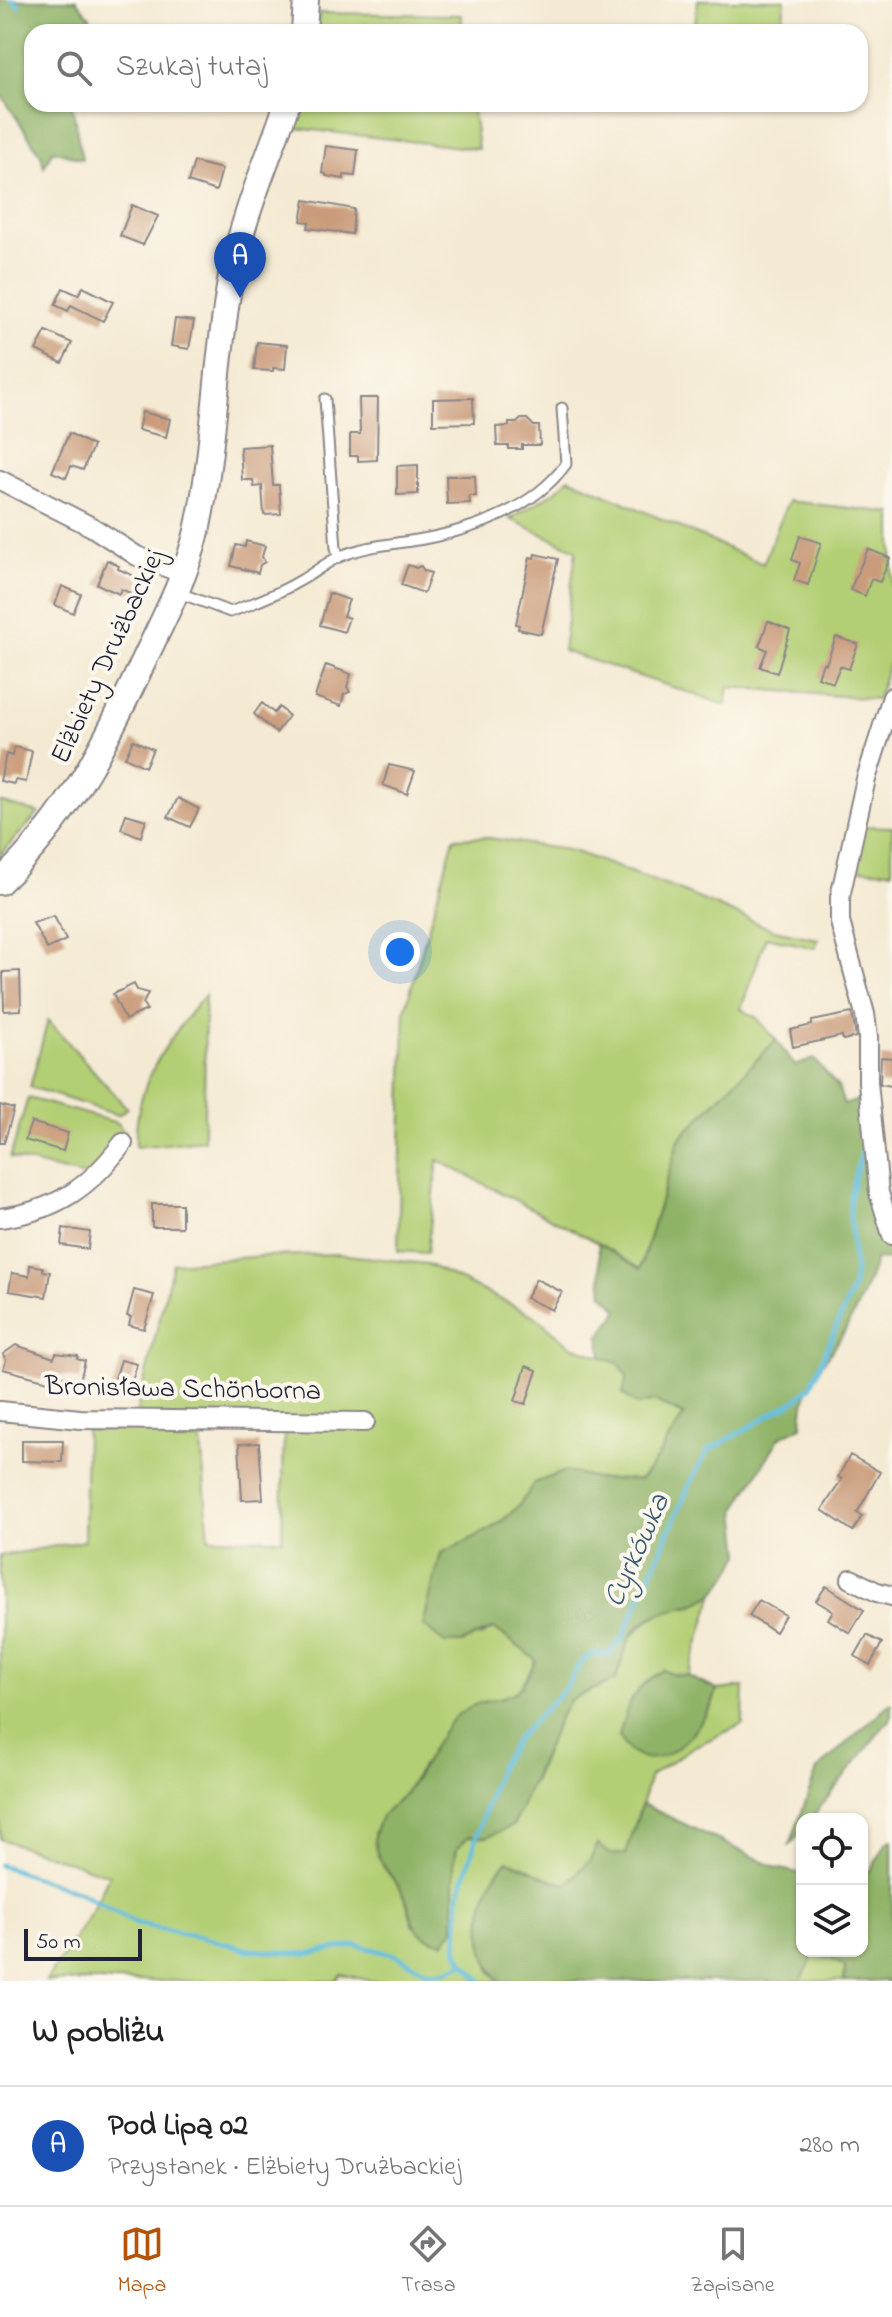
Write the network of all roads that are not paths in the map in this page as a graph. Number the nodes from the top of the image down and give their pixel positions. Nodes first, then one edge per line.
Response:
1 (306, 0) edge
2 (304, 24) edge
3 (284, 112) edge
4 (325, 399) dead end
5 (562, 408) dead end
6 (0, 480) edge
7 (339, 557) junction
8 (180, 583) junction
9 (892, 697) edge
10 (0, 882) edge
11 (123, 1143) dead end
12 (0, 1218) edge
13 (892, 1235) edge
14 (0, 1411) edge
15 (365, 1422) dead end
16 (851, 1579) dead end
17 (892, 1596) edge

1 - 2 street
3 - 8 street, Elżbiety Drużbackiej
4 - 7 lane
5 - 7 lane
6 - 8 street
7 - 8 lane
8 - 10 street, Elżbiety Drużbackiej
9 - 13 street
11 - 12 street
14 - 15 street, Bronisława Schönborna
16 - 17 street

